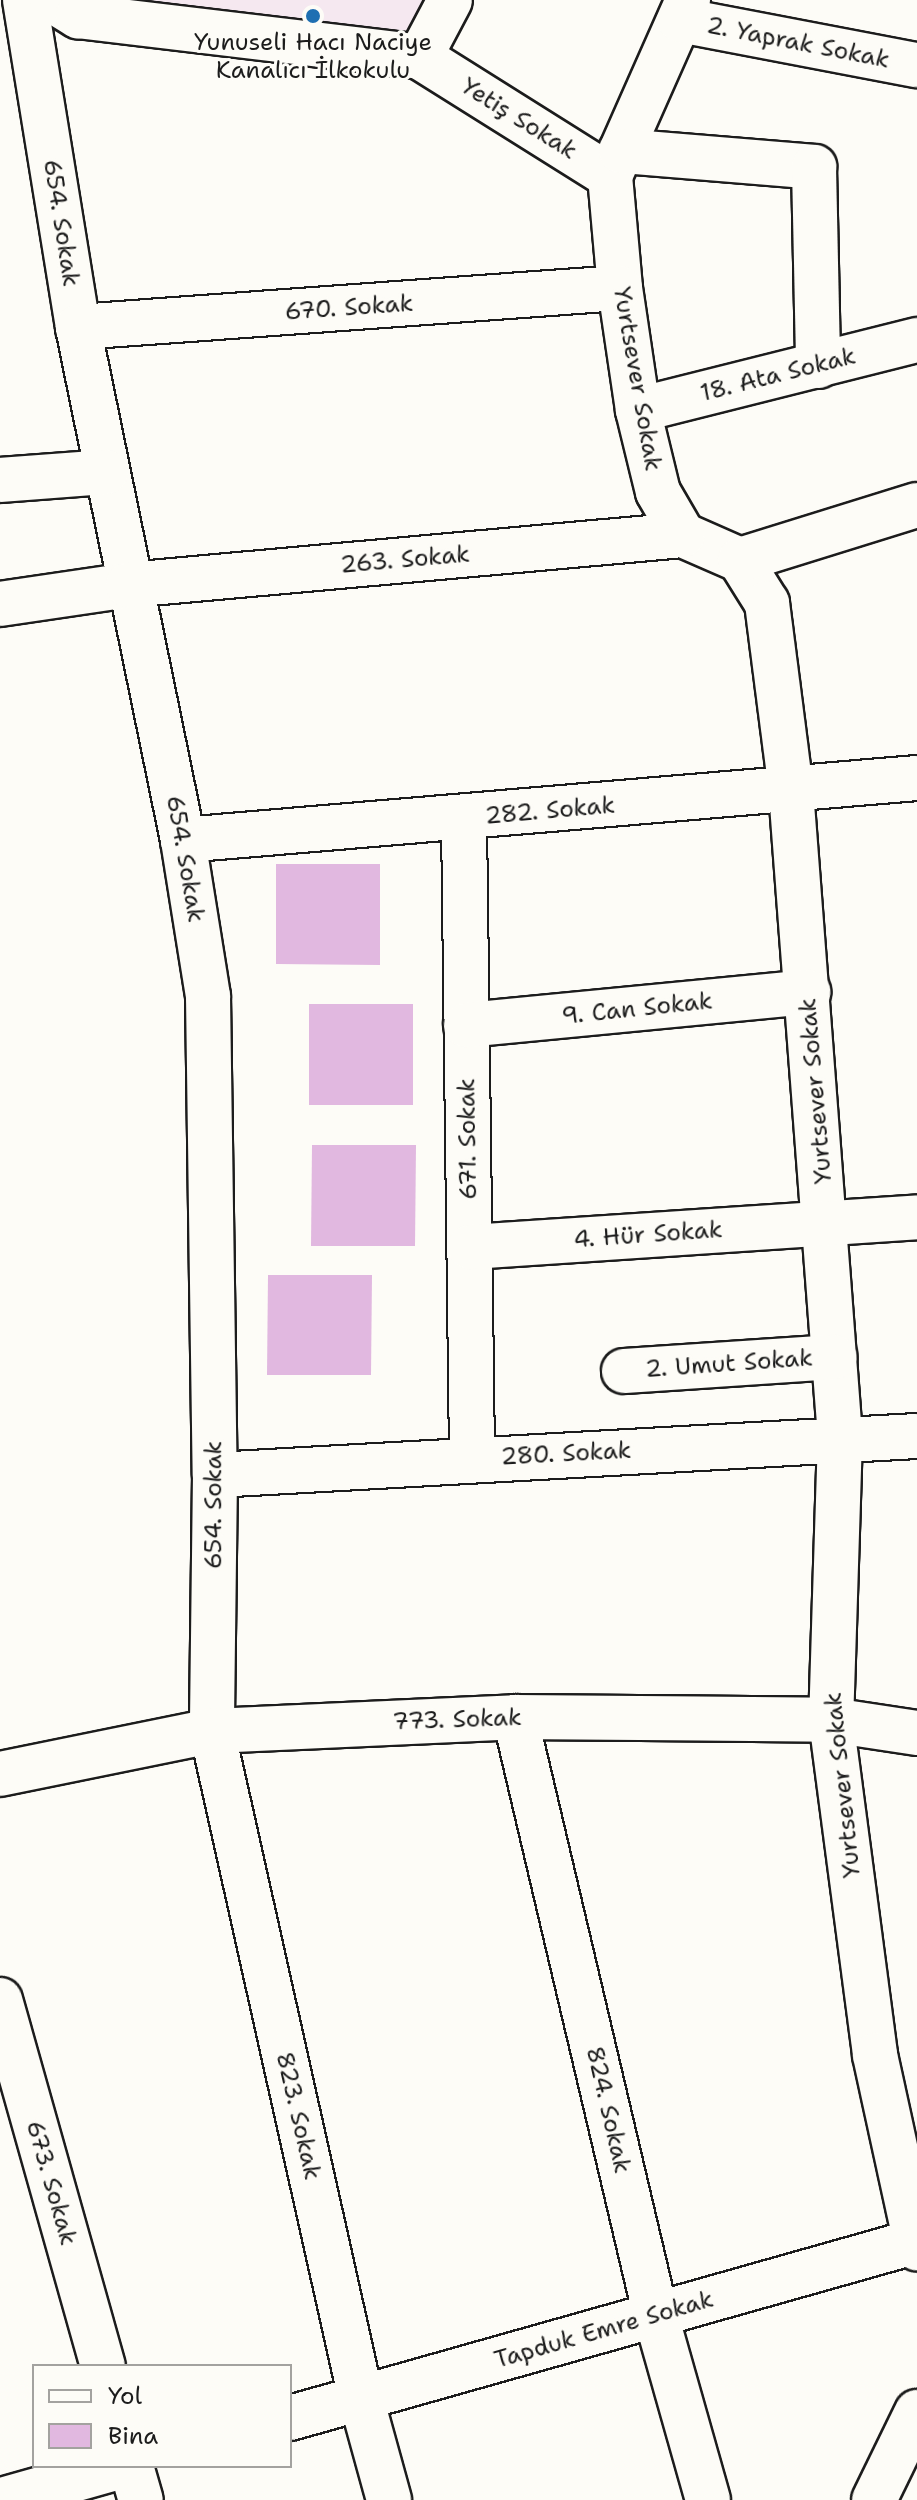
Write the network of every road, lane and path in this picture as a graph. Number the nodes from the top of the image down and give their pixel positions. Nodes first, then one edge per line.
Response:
1 (25, 0) edge
2 (52, 0) edge
3 (450, 0) edge
4 (684, 10) edge
5 (420, 57) junction
6 (917, 65) edge
7 (615, 163) junction
8 (620, 288) junction
9 (78, 327) junction
10 (917, 340) edge
11 (818, 366) junction
12 (638, 410) junction
13 (106, 472) junction
14 (0, 480) edge
15 (917, 505) edge
16 (683, 535) junction
17 (740, 560) junction
18 (128, 585) junction
19 (0, 604) edge
20 (917, 778) edge
21 (791, 791) junction
22 (464, 819) junction
23 (183, 840) junction
24 (808, 992) junction
25 (466, 1025) junction
26 (917, 1217) edge
27 (827, 1223) junction
28 (470, 1247) junction
29 (835, 1357) junction
30 (624, 1371) dead end
31 (917, 1436) edge
32 (840, 1437) junction
33 (472, 1459) junction
34 (215, 1475) junction
35 (515, 1717) junction
36 (831, 1720) junction
37 (212, 1731) junction
38 (917, 1733) edge
39 (0, 1774) edge
40 (0, 2000) edge
41 (916, 2244) edge
42 (656, 2316) junction
43 (102, 2364) edge
44 (361, 2398) junction
45 (917, 2412) edge
46 (292, 2417) edge
47 (115, 2468) edge
48 (132, 2468) edge
49 (2, 2500) edge
50 (141, 2500) edge
51 (389, 2500) edge
52 (708, 2500) edge
53 (874, 2500) edge

1 - 9 street, 654. Sokak
2 - 5 street, Yetiş Sokak
3 - 5 street
4 - 6 street, 2. Yaprak Sokak
4 - 7 street, Yurtsever Sokak
5 - 7 street, Yetiş Sokak
7 - 8 street, Yurtsever Sokak
7 - 11 street, Yetiş Sokak
8 - 9 street, 670. Sokak
8 - 12 street, Yurtsever Sokak
9 - 13 street, 654. Sokak
10 - 11 street, 18. Ata Sokak
11 - 12 street, 18. Ata Sokak
12 - 16 street, Yurtsever Sokak
13 - 14 street
13 - 18 street, 654. Sokak
15 - 17 street
16 - 17 street
16 - 18 street, 263. Sokak
17 - 21 street, Yurtsever Sokak
18 - 19 street, 263. Sokak
18 - 23 street, 654. Sokak
20 - 21 street, 282. Sokak
21 - 22 street, 282. Sokak
21 - 24 street, Yurtsever Sokak
22 - 23 street, 282. Sokak
22 - 25 street, 671. Sokak
23 - 34 street, 654. Sokak
24 - 25 street, 9. Can Sokak
24 - 27 street, Yurtsever Sokak
25 - 28 street, 671. Sokak
26 - 27 street, 4. Hür Sokak
27 - 28 street, 4. Hür Sokak
27 - 29 street, Yurtsever Sokak
28 - 33 street, 671. Sokak
29 - 30 street, 2. Umut Sokak
29 - 32 street, Yurtsever Sokak
31 - 32 street, 280. Sokak
32 - 33 street, 280. Sokak
32 - 36 street, Yurtsever Sokak
33 - 34 street, 280. Sokak
34 - 37 street, 654. Sokak
35 - 36 street, 773. Sokak
35 - 37 street, 773. Sokak
35 - 42 street, 824. Sokak
36 - 38 street, 773. Sokak
36 - 41 street, Yurtsever Sokak
37 - 39 street, 773. Sokak
37 - 44 street, 823. Sokak
40 - 43 street, 673. Sokak
41 - 42 street, Tapduk Emre Sokak
42 - 44 street, Tapduk Emre Sokak
42 - 52 street, 824. Sokak
44 - 46 street, Tapduk Emre Sokak
44 - 51 street, 823. Sokak
45 - 53 street
47 - 49 street
48 - 50 street

